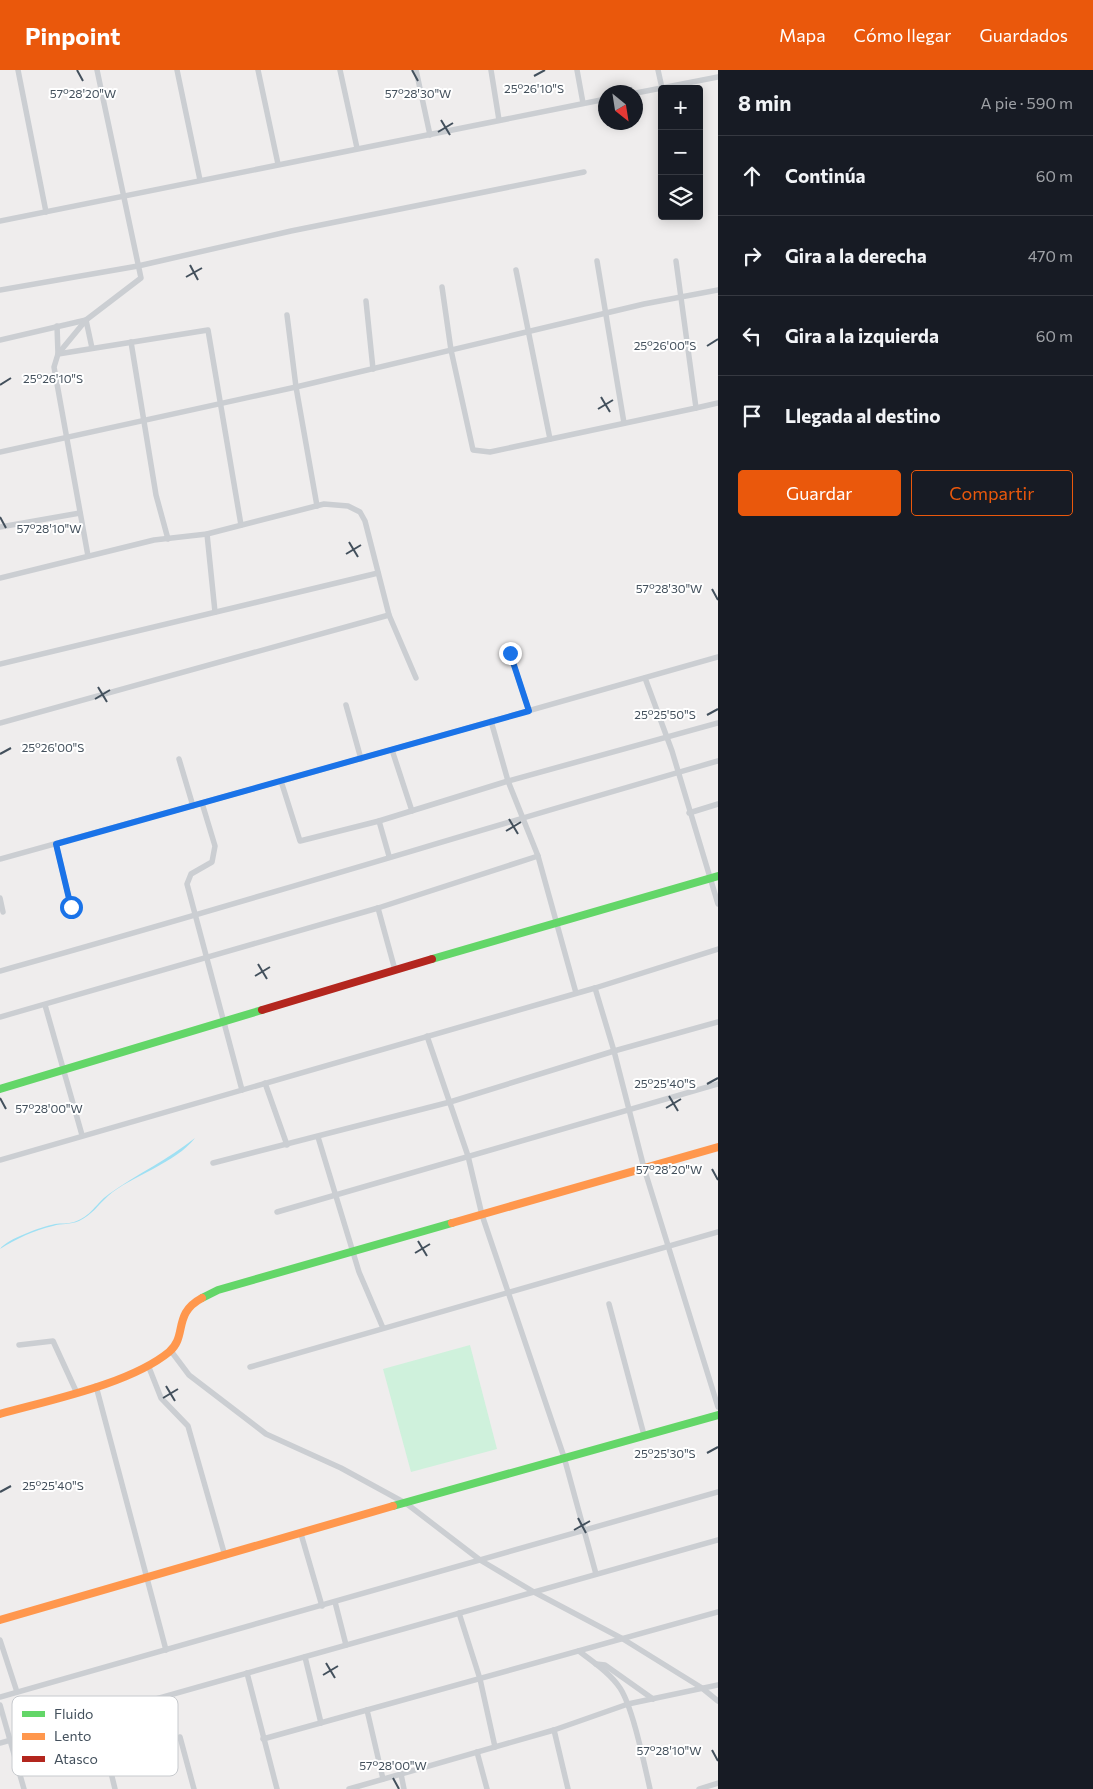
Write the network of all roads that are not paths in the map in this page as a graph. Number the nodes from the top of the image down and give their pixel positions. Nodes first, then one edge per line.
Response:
1 (18, 70) edge
2 (97, 70) edge
3 (177, 70) edge
4 (258, 70) edge
5 (340, 70) edge
6 (416, 70) edge
7 (491, 70) edge
8 (576, 70) edge
9 (658, 70) edge
10 (718, 77) edge
11 (661, 85) edge
12 (677, 85) edge
13 (658, 89) edge
14 (643, 92) edge
15 (598, 100) edge
16 (583, 103) junction
17 (499, 120) junction
18 (430, 134) junction
19 (357, 148) junction
20 (278, 164) junction
21 (584, 172) dead end
22 (200, 180) junction
23 (122, 197) junction
24 (46, 212) junction
25 (0, 221) edge
26 (597, 260) dead end
27 (676, 261) dead end
28 (138, 266) junction
29 (516, 270) dead end
30 (442, 286) dead end
31 (0, 290) edge
32 (718, 290) edge
33 (681, 297) junction
34 (366, 301) dead end
35 (606, 313) junction
36 (287, 315) dead end
37 (86, 320) junction
38 (57, 326) junction
39 (528, 332) junction
40 (0, 340) edge
41 (131, 342) junction
42 (92, 348) junction
43 (451, 350) junction
44 (58, 354) junction
45 (373, 369) junction
46 (296, 387) junction
47 (718, 403) edge
48 (220, 404) junction
49 (696, 408) junction
50 (143, 422) junction
51 (624, 423) junction
52 (68, 439) junction
53 (550, 439) junction
54 (0, 452) edge
55 (317, 506) junction
56 (80, 512) junction
57 (241, 525) junction
58 (0, 527) edge
59 (207, 534) junction
60 (168, 539) junction
61 (88, 556) junction
62 (378, 573) junction
63 (0, 578) edge
64 (215, 612) junction
65 (389, 615) junction
66 (510, 653) dead end
67 (718, 657) edge
68 (0, 664) edge
69 (416, 678) dead end
70 (645, 678) junction
71 (346, 705) dead end
72 (529, 711) junction
73 (491, 721) junction
74 (0, 723) edge
75 (718, 723) edge
76 (665, 738) junction
77 (392, 750) junction
78 (179, 759) dead end
79 (361, 759) junction
80 (718, 761) edge
81 (678, 773) junction
82 (508, 781) junction
83 (281, 782) junction
84 (202, 803) junction
85 (718, 804) edge
86 (193, 806) junction
87 (412, 810) junction
88 (689, 813) junction
89 (522, 818) junction
90 (379, 821) junction
91 (56, 844) junction
92 (389, 856) junction
93 (538, 856) junction
94 (0, 859) edge
95 (718, 876) edge
96 (709, 879) junction
97 (0, 898) edge
98 (718, 904) edge
99 (71, 907) dead end
100 (378, 908) junction
101 (3, 912) dead end
102 (196, 916) junction
103 (558, 923) junction
104 (718, 949) edge
105 (206, 958) junction
106 (395, 970) junction
107 (0, 971) edge
108 (595, 988) junction
109 (576, 993) junction
110 (45, 1005) junction
111 (0, 1018) edge
112 (223, 1022) junction
113 (718, 1022) edge
114 (427, 1036) junction
115 (614, 1051) junction
116 (63, 1071) junction
117 (264, 1083) junction
118 (718, 1084) edge
119 (0, 1089) edge
120 (242, 1090) junction
121 (450, 1102) junction
122 (629, 1108) junction
123 (82, 1135) junction
124 (318, 1137) junction
125 (287, 1145) junction
126 (718, 1147) edge
127 (468, 1156) junction
128 (0, 1160) edge
129 (213, 1163) dead end
130 (644, 1168) junction
131 (337, 1194) junction
132 (278, 1212) dead end
133 (482, 1215) junction
134 (718, 1232) edge
135 (668, 1246) junction
136 (354, 1252) junction
137 (509, 1292) junction
138 (609, 1304) dead end
139 (383, 1328) junction
140 (19, 1345) dead end
141 (171, 1351) junction
142 (148, 1365) junction
143 (250, 1367) dead end
144 (96, 1386) junction
145 (76, 1392) junction
146 (718, 1407) edge
147 (0, 1414) edge
148 (718, 1415) edge
149 (644, 1435) junction
150 (564, 1457) junction
151 (718, 1492) edge
152 (408, 1504) junction
153 (583, 1530) junction
154 (301, 1534) junction
155 (718, 1540) edge
156 (225, 1556) junction
157 (480, 1560) junction
158 (596, 1574) junction
159 (147, 1578) junction
160 (534, 1592) junction
161 (335, 1602) junction
162 (322, 1606) junction
163 (718, 1612) edge
164 (459, 1613) junction
165 (0, 1620) edge
166 (623, 1639) junction
167 (0, 1640) edge
168 (346, 1645) junction
169 (166, 1650) junction
170 (579, 1651) junction
171 (305, 1657) junction
172 (596, 1664) junction
173 (247, 1673) junction
174 (480, 1679) junction
175 (718, 1685) edge
176 (702, 1688) junction
177 (17, 1692) junction
178 (165, 1696) edge
179 (0, 1697) edge
180 (653, 1699) junction
181 (718, 1701) edge
182 (628, 1704) junction
183 (0, 1705) edge
184 (366, 1710) junction
185 (321, 1723) junction
186 (554, 1730) junction
187 (180, 1737) dead end
188 (12, 1739) edge
189 (263, 1739) junction
190 (9, 1740) junction
191 (0, 1743) edge
192 (495, 1747) junction
193 (12, 1750) edge
194 (477, 1752) junction
195 (401, 1774) junction
196 (20, 1776) edge
197 (112, 1776) edge
198 (383, 1779) junction
199 (718, 1783) edge
200 (24, 1789) edge
201 (115, 1789) edge
202 (194, 1789) edge
203 (277, 1789) edge
204 (350, 1789) edge
205 (404, 1789) edge
206 (487, 1789) edge
207 (568, 1789) edge
208 (650, 1789) edge
209 (699, 1789) edge

1 - 24 street
2 - 23 street
3 - 22 street
4 - 20 street
5 - 19 street
6 - 18 street
7 - 17 street
8 - 16 street
9 - 11 street
10 - 12 street
13 - 14 street
15 - 16 street
16 - 17 street
17 - 18 street
18 - 19 street
19 - 20 street
20 - 22 street
21 - 28 street
22 - 23 street
23 - 24 street
23 - 28 street
24 - 25 street
26 - 35 street
27 - 33 street
28 - 31 street
28 - 37 street
29 - 39 street
30 - 43 street
32 - 33 street
33 - 35 street
33 - 49 street
34 - 45 street
35 - 39 street
35 - 51 street
36 - 46 street
37 - 38 street
37 - 42 street
37 - 44 street
38 - 40 street
38 - 44 street
39 - 43 street
39 - 53 street
41 - 42 street
41 - 48 street
41 - 50 street
42 - 44 street
43 - 45 street
43 - 53 street
44 - 52 street
45 - 46 street
46 - 48 street
46 - 55 street
47 - 49 street
48 - 50 street
48 - 57 street
49 - 51 street
50 - 52 street
50 - 60 street
51 - 53 street
52 - 54 street
52 - 56 street
55 - 57 street
55 - 62 street
56 - 58 street
56 - 61 street
57 - 59 street
59 - 60 street
59 - 64 street
60 - 61 street
61 - 63 street
62 - 64 street
62 - 65 street
64 - 68 street
65 - 69 street
65 - 74 street
66 - 72 street
67 - 70 street
70 - 72 street
70 - 76 street
71 - 79 street
72 - 73 street
73 - 77 street
73 - 82 street
75 - 76 street
76 - 81 street
76 - 82 street
77 - 79 street
77 - 87 street
78 - 86 street
79 - 83 street
80 - 81 street
81 - 88 street
81 - 89 street
82 - 87 street
82 - 89 street
83 - 84 street
83 - 90 street
84 - 86 street
84 - 102 street
85 - 88 street
86 - 91 street
87 - 90 street
88 - 96 street
89 - 92 street
89 - 93 street
90 - 92 street
91 - 94 street
91 - 99 street
92 - 102 street
93 - 100 street
93 - 103 street
95 - 96 street
96 - 98 street
96 - 103 street
97 - 101 street
100 - 105 street
100 - 106 street
102 - 105 street
102 - 107 street
103 - 106 street
103 - 109 street
104 - 108 street
105 - 110 street
105 - 112 street
106 - 112 street
108 - 109 street
108 - 115 street
109 - 114 street
110 - 111 street
110 - 116 street
112 - 116 street
112 - 120 street
113 - 115 street
114 - 117 street
114 - 121 street
115 - 121 street
115 - 122 street
116 - 119 street
116 - 123 street
117 - 120 street
117 - 125 street
118 - 122 street
120 - 123 street
121 - 124 street
121 - 127 street
122 - 127 street
122 - 130 street
123 - 128 street
124 - 125 street
124 - 131 street
125 - 129 street
126 - 130 street
127 - 131 street
127 - 133 street
130 - 133 street
130 - 135 street
131 - 132 street
131 - 136 street
133 - 136 street
133 - 137 street
134 - 135 street
135 - 137 street
135 - 146 street
136 - 139 street
136 - 141 street
137 - 139 street
137 - 150 street
138 - 149 street
139 - 143 street
140 - 145 street
141 - 142 street
141 - 152 street
142 - 144 street
142 - 156 street
144 - 145 street
144 - 159 street
145 - 147 street
148 - 149 street
149 - 150 street
150 - 152 street
150 - 153 street
151 - 153 street
152 - 154 street
152 - 157 street
153 - 157 street
153 - 158 street
154 - 156 street
154 - 162 street
155 - 158 street
156 - 159 street
157 - 160 street
157 - 161 street
158 - 160 street
159 - 165 street
159 - 169 street
160 - 164 street
160 - 166 street
161 - 162 street
161 - 168 street
162 - 169 street
163 - 166 street
164 - 168 street
164 - 174 street
166 - 170 street
166 - 176 street
167 - 177 street
168 - 171 street
169 - 177 street
170 - 172 street
170 - 174 street
171 - 173 street
171 - 185 street
172 - 180 street
172 - 182 street
173 - 178 street
173 - 189 street
174 - 184 street
174 - 192 street
175 - 176 street
176 - 180 street
176 - 181 street
177 - 179 street
180 - 182 street
182 - 186 street
182 - 208 street
183 - 190 street
184 - 185 street
184 - 198 street
185 - 189 street
186 - 192 street
186 - 207 street
187 - 202 street
188 - 190 street
189 - 203 street
190 - 191 street
190 - 193 street
192 - 194 street
194 - 195 street
194 - 206 street
195 - 198 street
195 - 205 street
196 - 200 street
197 - 201 street
198 - 204 street
199 - 209 street

